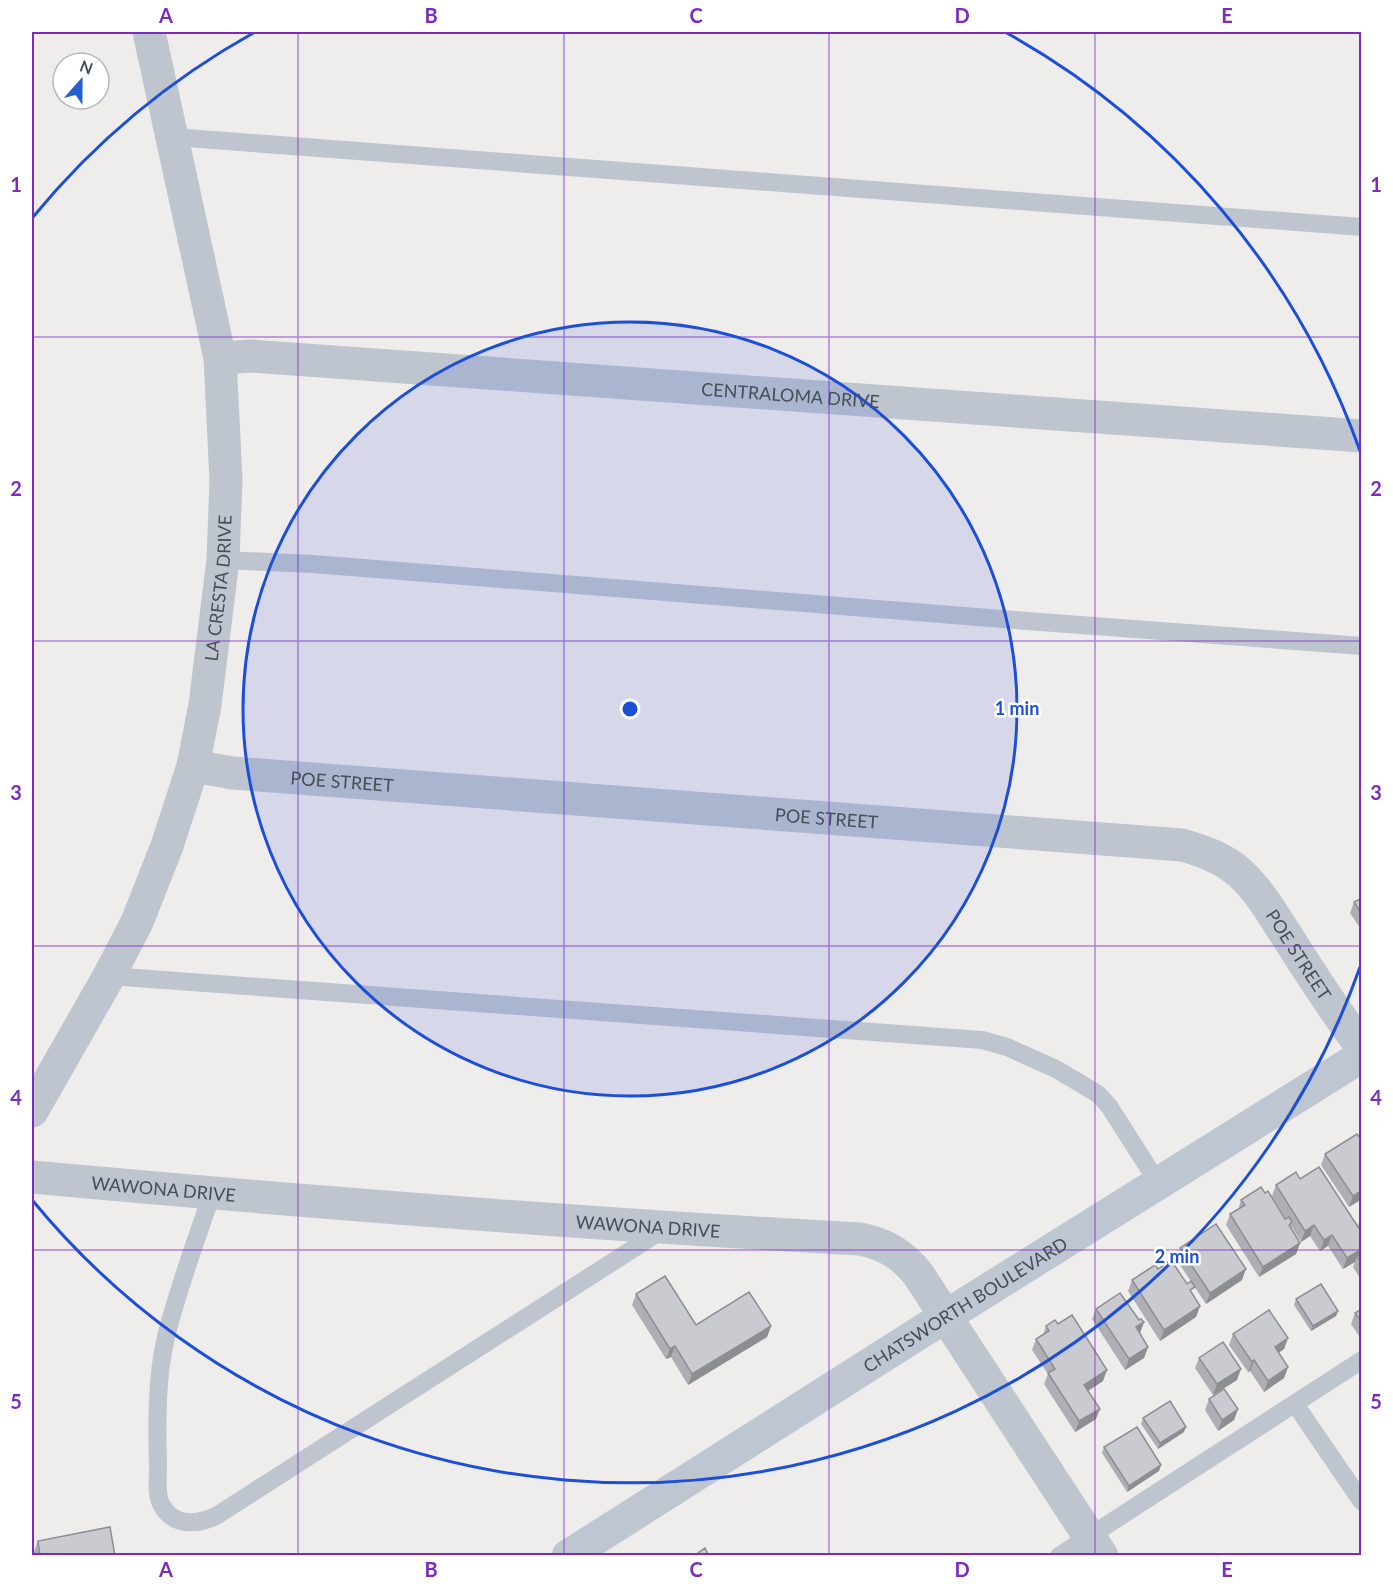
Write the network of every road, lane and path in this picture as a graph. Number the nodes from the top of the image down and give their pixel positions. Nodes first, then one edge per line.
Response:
1 (149, 32) edge
2 (173, 137) junction
3 (1362, 227) edge
4 (220, 358) junction
5 (1362, 436) edge
6 (223, 560) junction
7 (1362, 646) edge
8 (193, 766) junction
9 (109, 976) junction
10 (1362, 1047) edge
11 (1362, 1056) edge
12 (32, 1111) edge
13 (32, 1177) edge
14 (1158, 1183) junction
15 (212, 1193) junction
16 (666, 1228) junction
17 (946, 1316) junction
18 (1362, 1360) edge
19 (1295, 1404) junction
20 (1362, 1502) edge
21 (1096, 1546) edge
22 (568, 1556) edge
23 (1059, 1556) edge

1 - 2 street, LA CRESTA DRIVE
2 - 3 lane
2 - 4 street, LA CRESTA DRIVE
4 - 5 street, CENTRALOMA DRIVE
4 - 6 street, LA CRESTA DRIVE
6 - 7 lane
6 - 8 street, LA CRESTA DRIVE
8 - 9 street, LA CRESTA DRIVE
8 - 10 street, POE STREET
9 - 12 street, LA CRESTA DRIVE
9 - 14 lane
11 - 14 main road, CHATSWORTH BOULEVARD
13 - 15 street, WAWONA DRIVE
14 - 17 main road, CHATSWORTH BOULEVARD
15 - 16 street, WAWONA DRIVE
15 - 16 lane
16 - 17 street, WAWONA DRIVE
17 - 21 street, WAWONA DRIVE
17 - 22 main road, CHATSWORTH BOULEVARD
18 - 19 lane
19 - 20 lane
19 - 21 lane
21 - 23 lane

